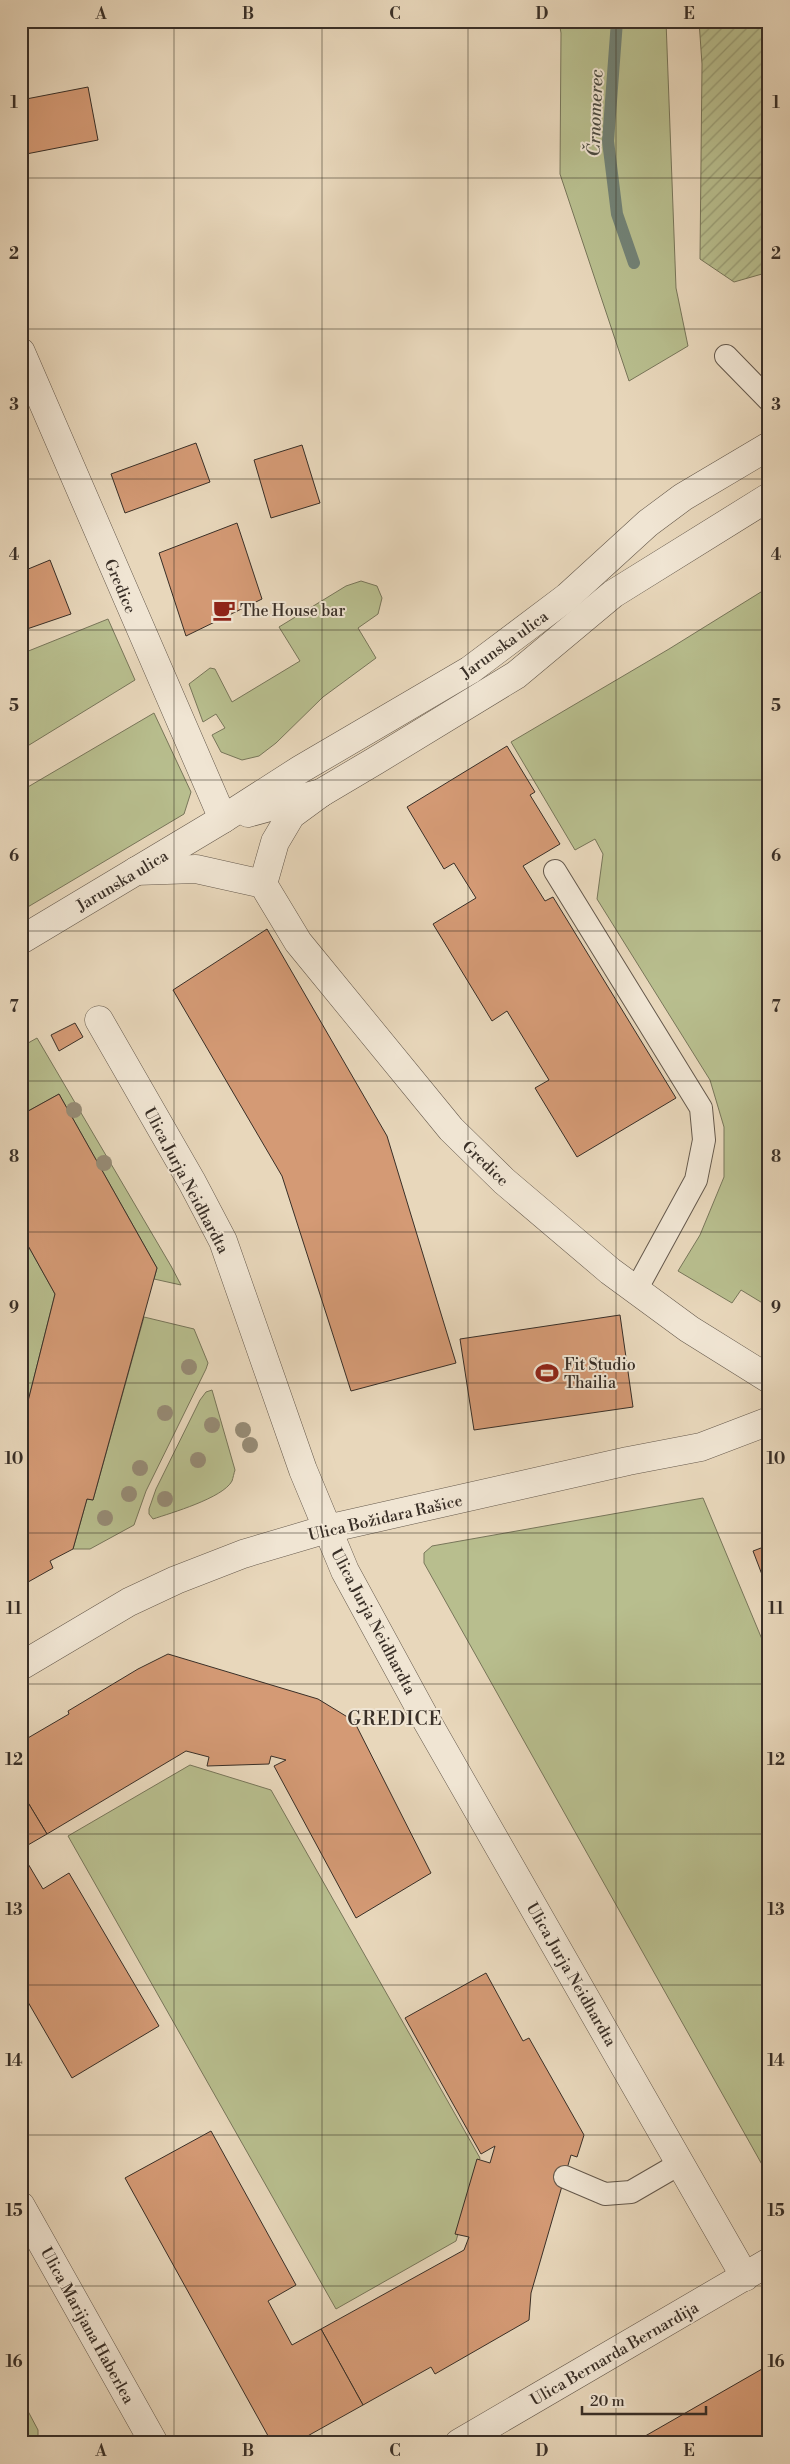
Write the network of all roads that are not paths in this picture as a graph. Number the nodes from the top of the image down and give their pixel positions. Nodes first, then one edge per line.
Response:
1 (21, 352) edge
2 (726, 356) dead end
3 (769, 400) edge
4 (769, 446) edge
5 (769, 497) edge
6 (321, 793) junction
7 (223, 820) junction
8 (136, 871) junction
9 (556, 871) dead end
10 (263, 884) junction
11 (21, 940) edge
12 (99, 1020) dead end
13 (636, 1290) junction
14 (769, 1379) edge
15 (769, 1421) edge
16 (327, 1528) junction
17 (21, 1666) edge
18 (680, 2164) junction
19 (565, 2177) dead end
20 (21, 2206) edge
21 (769, 2262) edge
22 (745, 2277) junction
23 (154, 2443) edge
24 (459, 2443) edge

1 - 7 street, Gredice
2 - 3 lane
4 - 7 street, Jarunska ulica
5 - 6 street, Jarunska ulica
6 - 7 street, Jarunska ulica
6 - 10 street
7 - 8 street, Jarunska ulica
8 - 10 street
8 - 11 street, Jarunska ulica
9 - 13 lane
10 - 13 street, Gredice
12 - 16 street, Ulica Jurja Neidhardta
13 - 14 street, Gredice
15 - 16 street, Ulica Božidara Rašice
16 - 17 street, Ulica Božidara Rašice
16 - 18 street, Ulica Jurja Neidhardta
18 - 19 lane
18 - 22 street, Ulica Jurja Neidhardta
20 - 23 street, Ulica Marijana Haberlea
21 - 22 street, Ulica Bernarda Bernardija
22 - 24 street, Ulica Bernarda Bernardija

